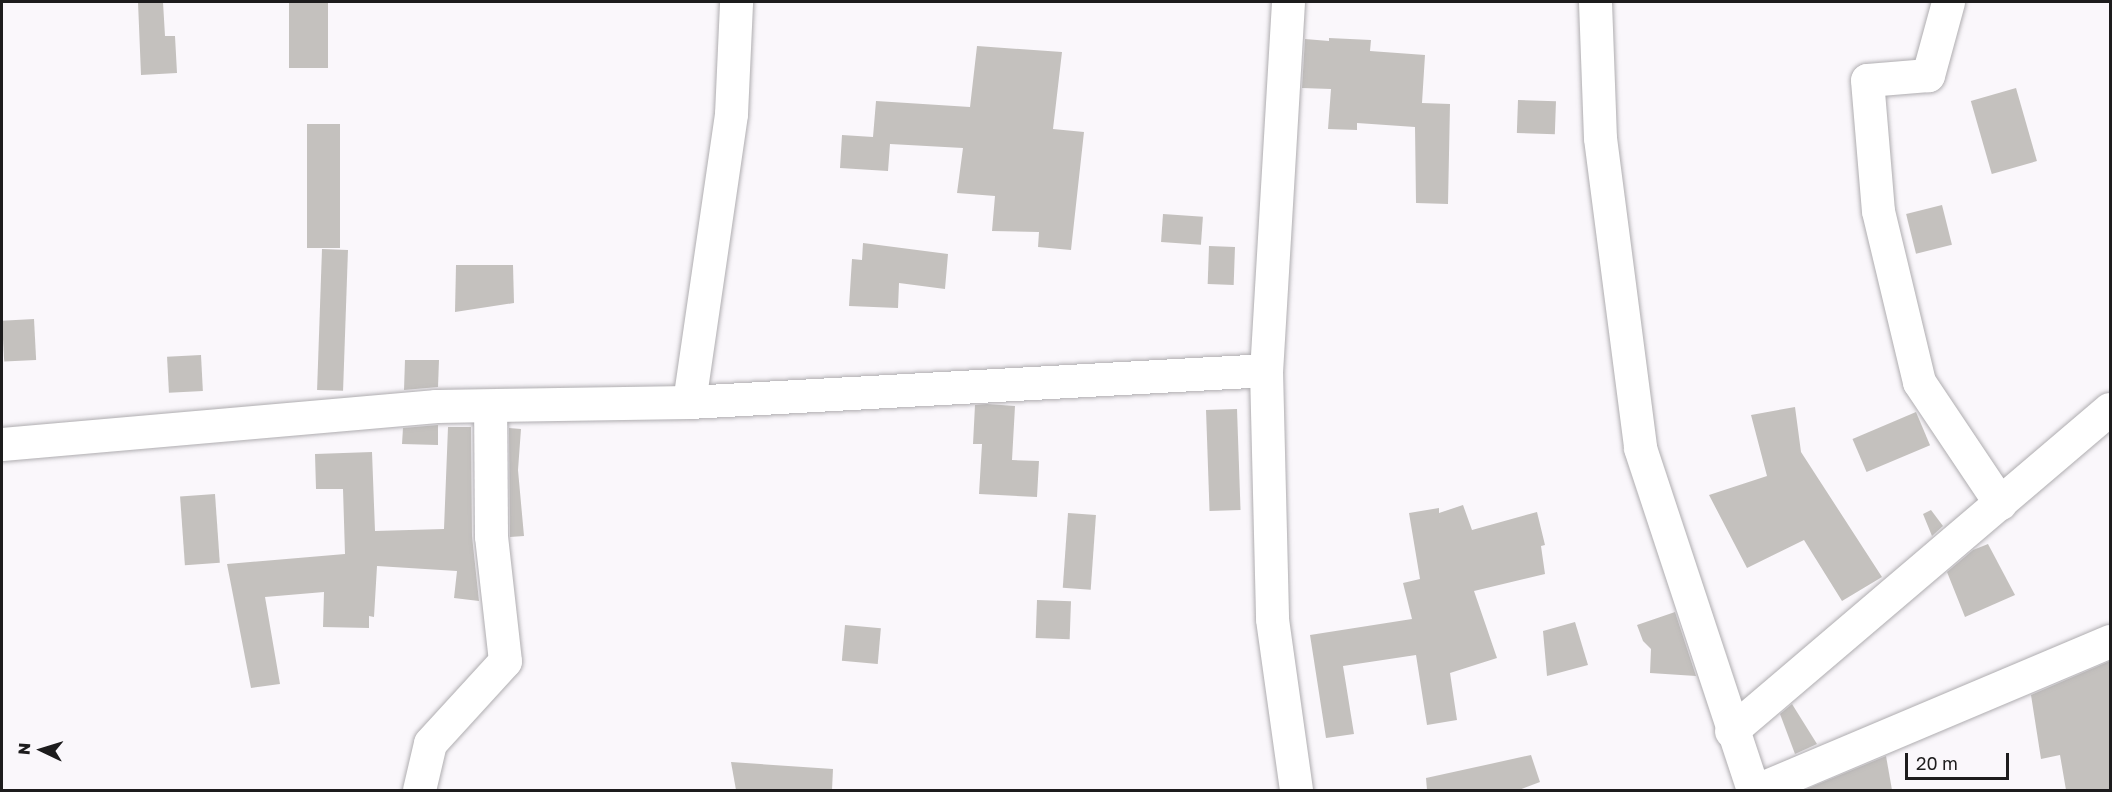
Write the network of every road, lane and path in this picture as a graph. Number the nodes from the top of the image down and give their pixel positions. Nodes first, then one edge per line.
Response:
1 (736, 2) edge
2 (1288, 2) edge
3 (1595, 2) edge
4 (1948, 2) edge
5 (1266, 370) junction
6 (689, 402) junction
7 (490, 406) junction
8 (2110, 409) edge
9 (2, 444) edge
10 (2000, 503) junction
11 (2110, 641) edge
12 (1731, 731) junction
13 (419, 790) edge
14 (1296, 790) edge
15 (1755, 790) edge

1 - 6 street
2 - 5 street
3 - 12 street
4 - 10 street
5 - 6 street
5 - 14 street
6 - 7 street
7 - 9 street
7 - 13 street
8 - 10 street
10 - 12 street
11 - 15 street
12 - 15 street

